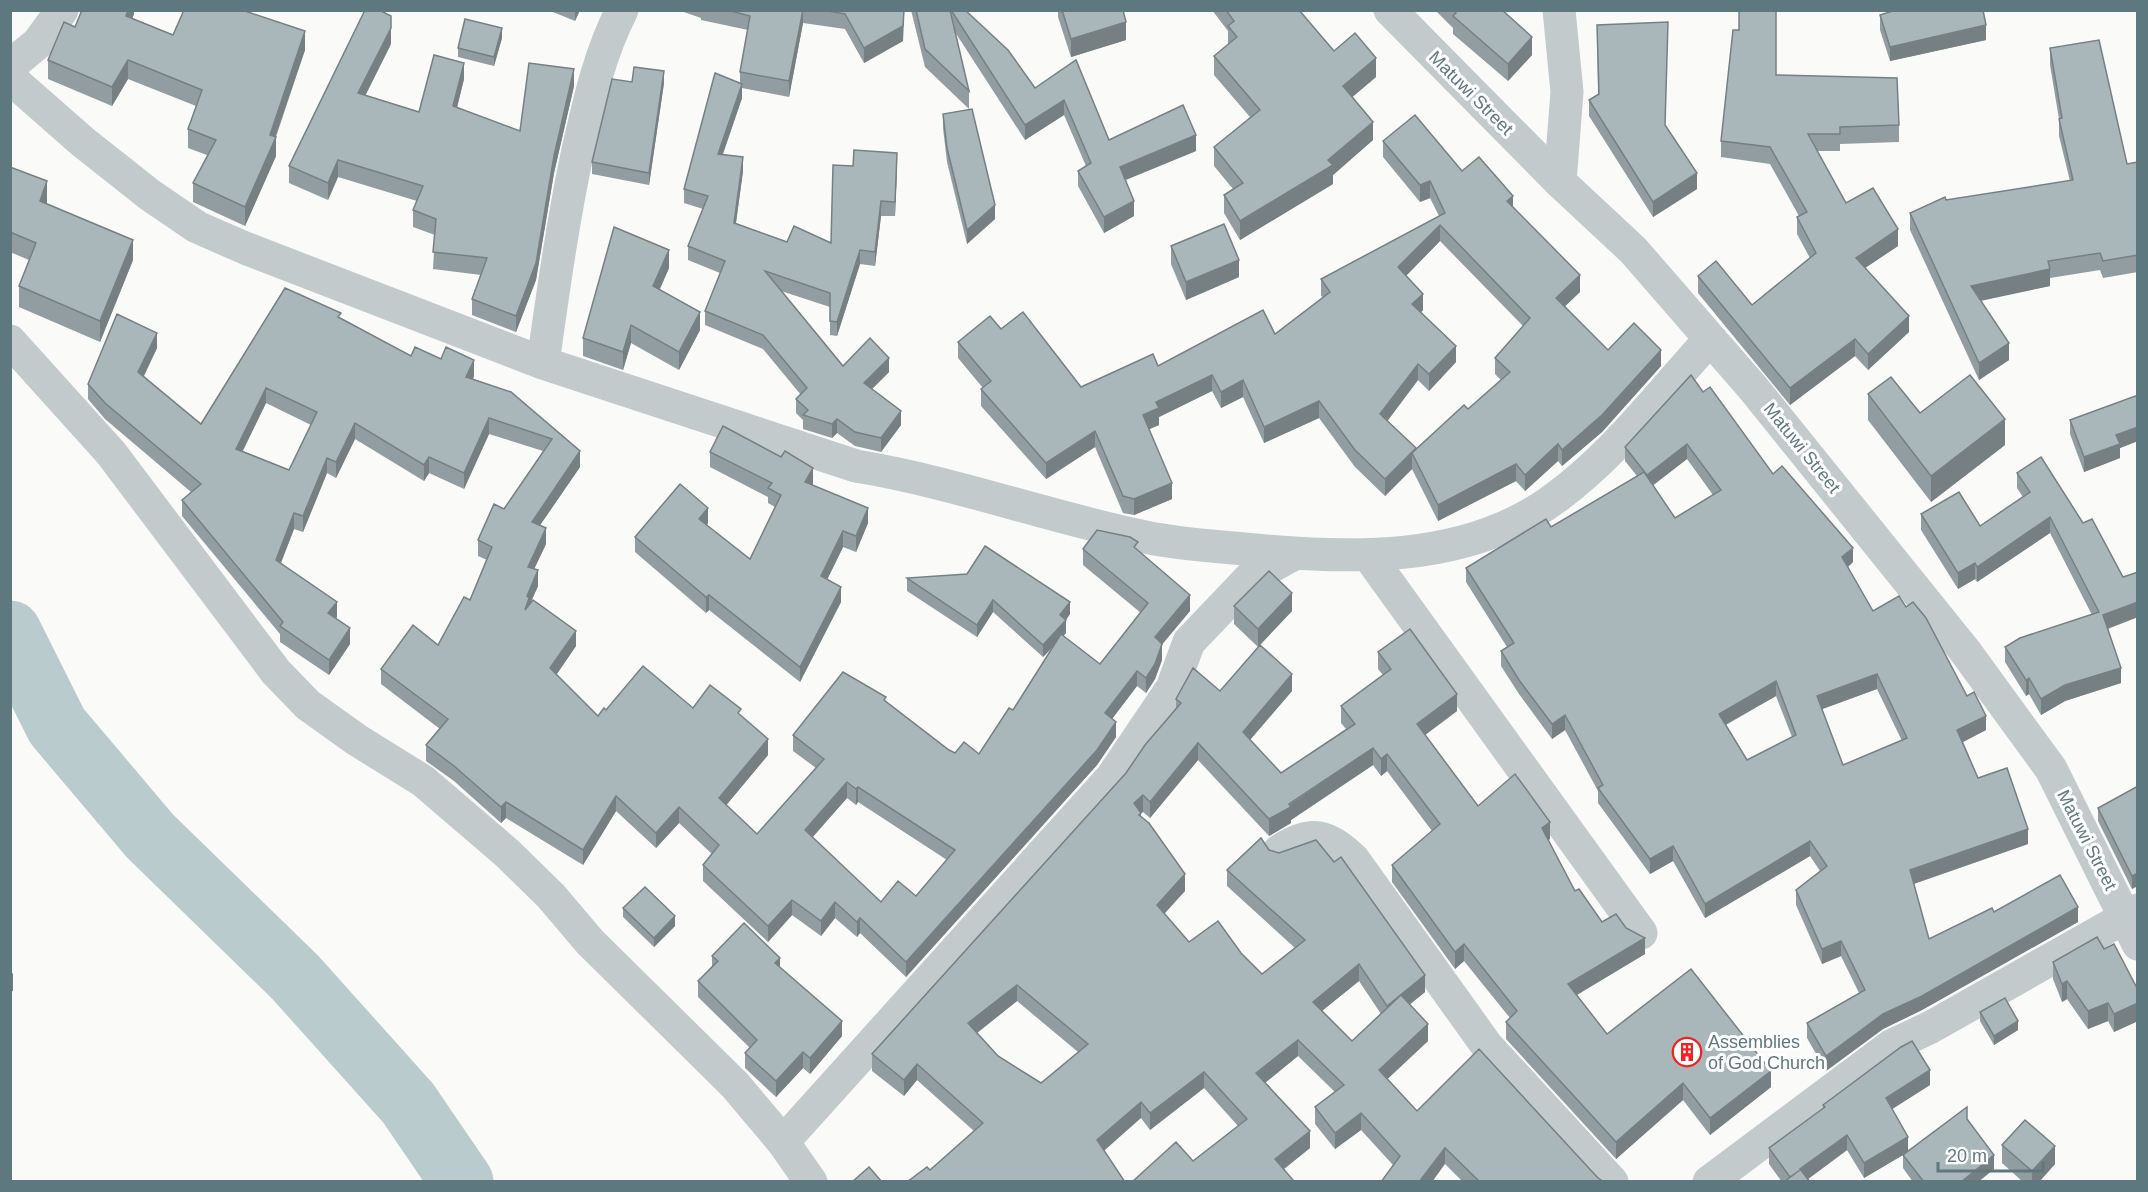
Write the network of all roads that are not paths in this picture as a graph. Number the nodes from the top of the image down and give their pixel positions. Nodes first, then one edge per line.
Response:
1 (62, 10) edge
2 (622, 10) edge
3 (1390, 10) edge
4 (1559, 10) edge
5 (10, 66) edge
6 (10, 78) edge
7 (1560, 182) junction
8 (1710, 339) junction
9 (10, 341) edge
10 (543, 363) junction
11 (1294, 554) junction
12 (1369, 556) junction
13 (1279, 851) edge
14 (2134, 924) edge
15 (1641, 933) edge
16 (783, 1142) junction
17 (812, 1182) edge
18 (1612, 1182) edge
19 (1709, 1182) edge

1 - 5 street
2 - 10 street
3 - 7 street, Matuwi Street
4 - 7 street
6 - 10 street
7 - 8 street, Matuwi Street
8 - 12 street
8 - 14 street, Matuwi Street
9 - 16 street
10 - 11 street
11 - 12 street
11 - 16 street
12 - 15 street
13 - 18 street
14 - 19 street
16 - 17 street

